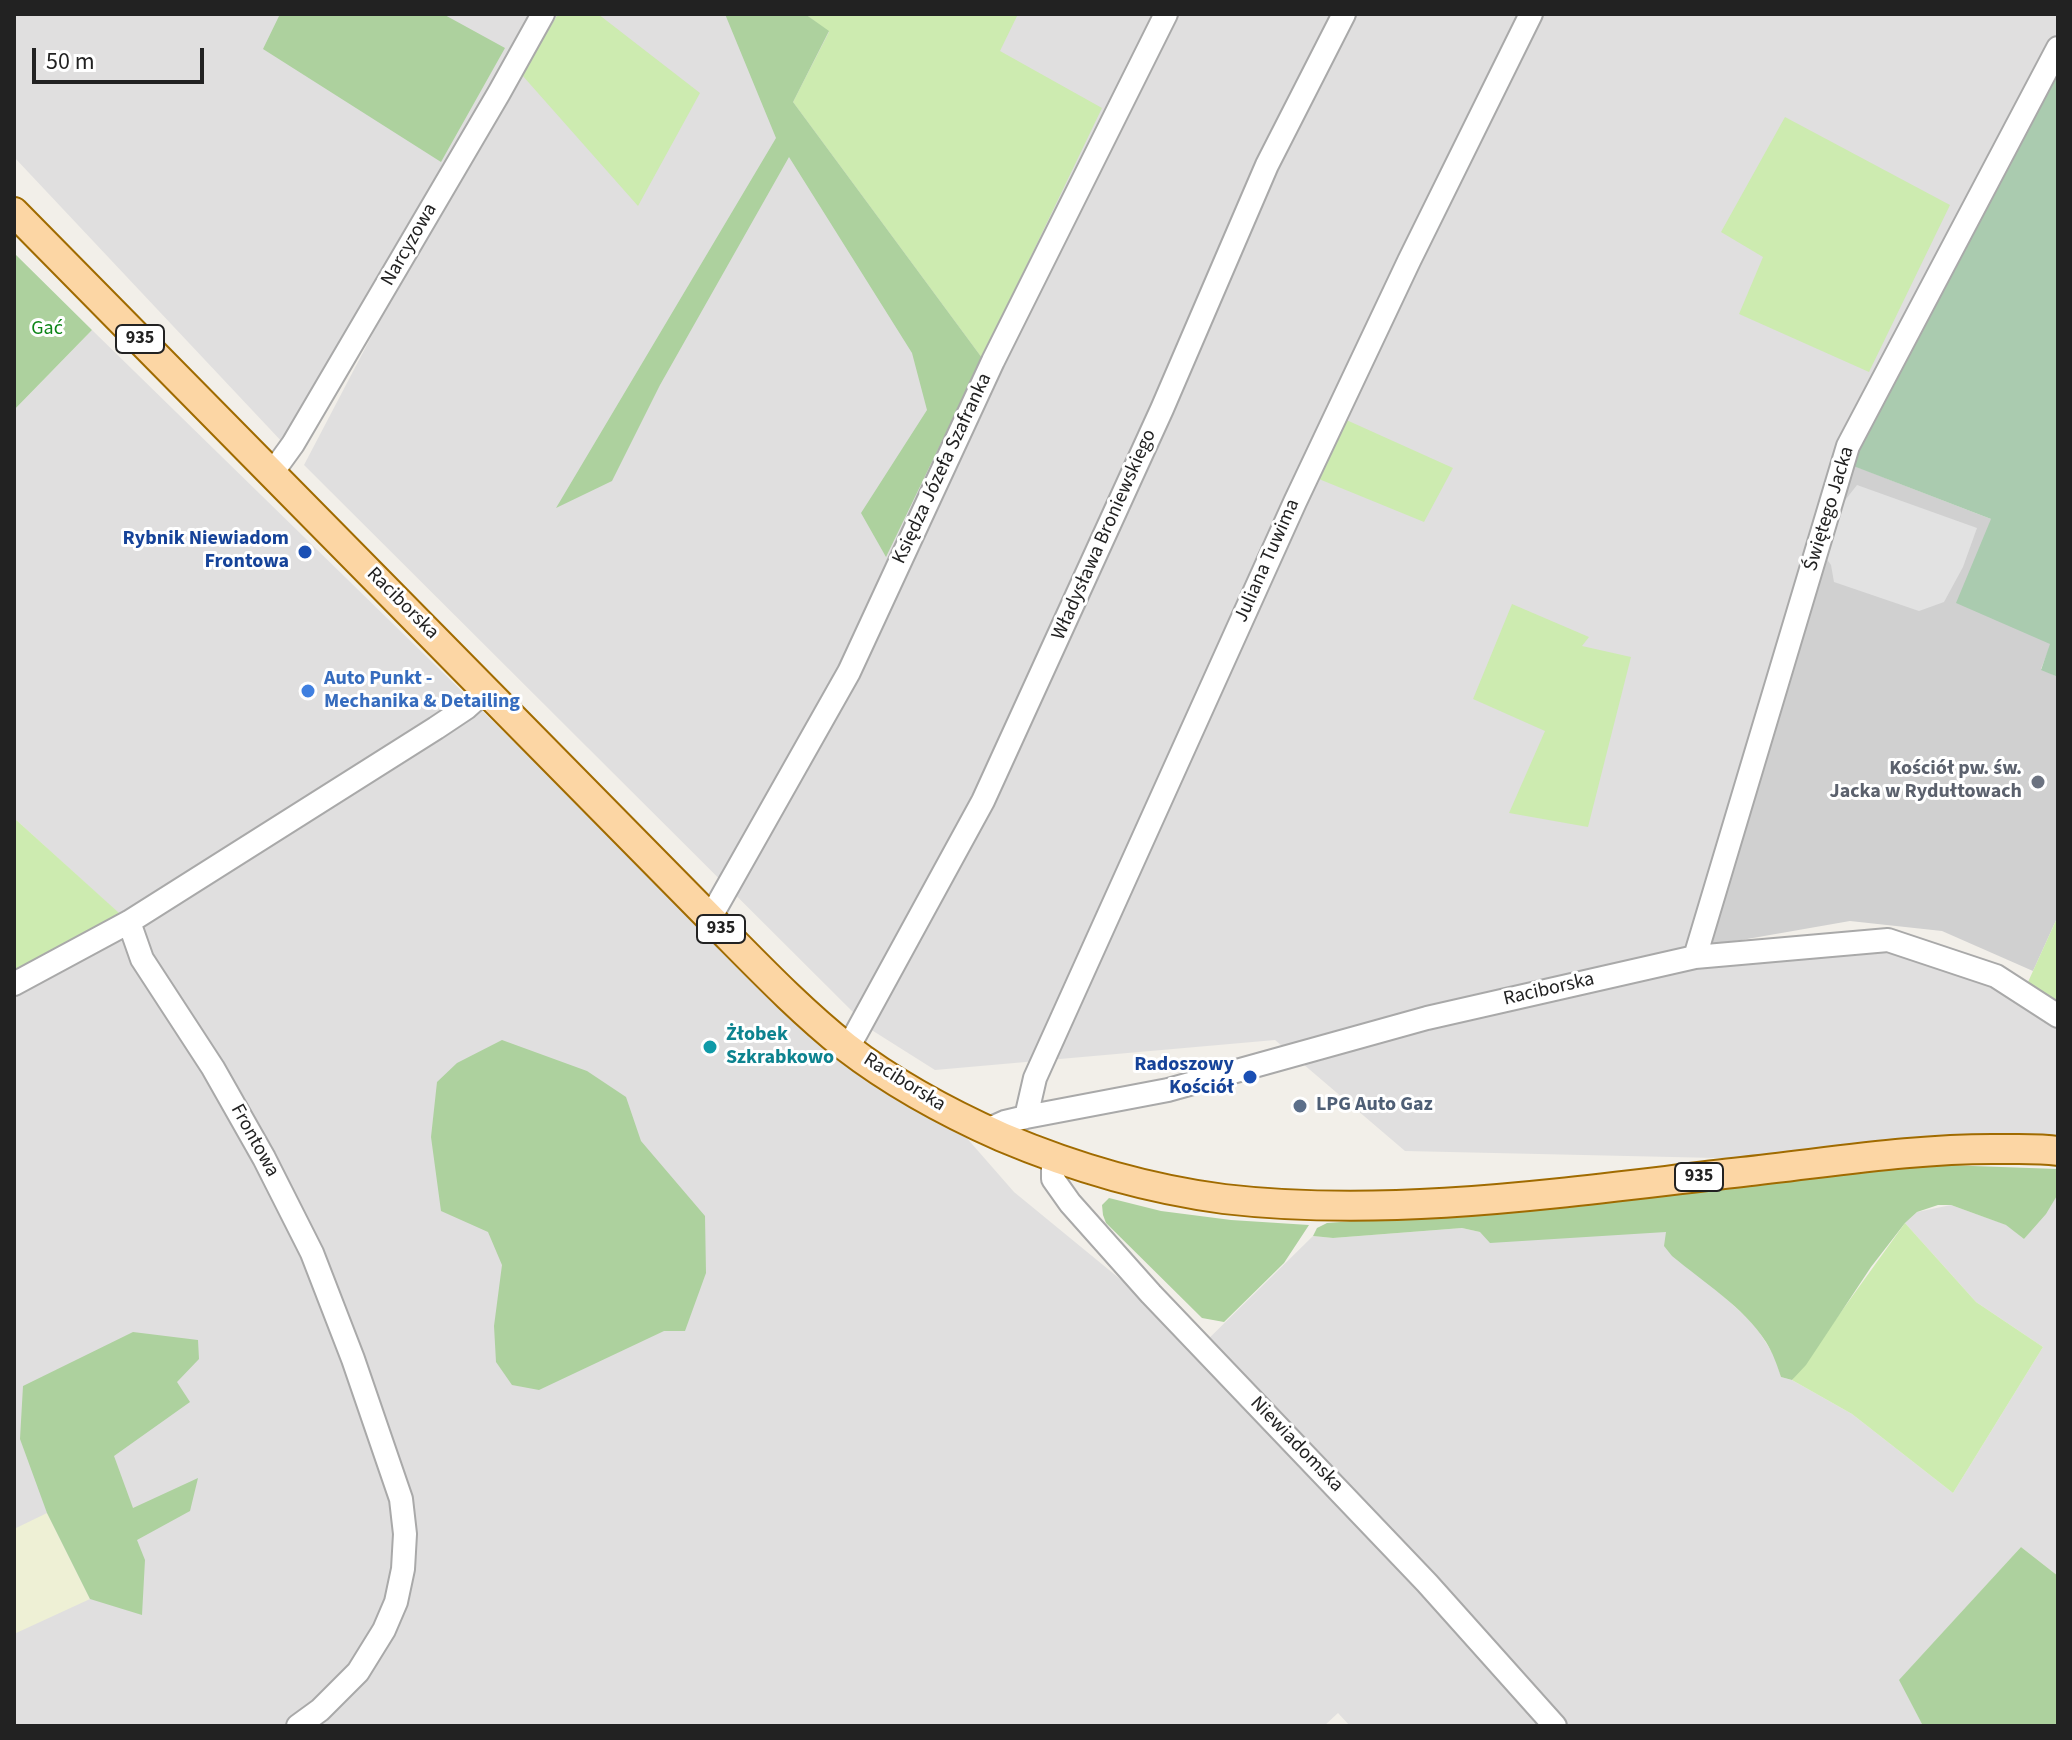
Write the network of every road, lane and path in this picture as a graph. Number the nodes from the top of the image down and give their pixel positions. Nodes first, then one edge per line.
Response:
1 (543, 14) edge
2 (1166, 14) edge
3 (1344, 14) edge
4 (1531, 14) edge
5 (2058, 48) edge
6 (14, 212) edge
7 (272, 473) junction
8 (487, 689) junction
9 (710, 918) junction
10 (129, 922) junction
11 (1695, 957) junction
12 (14, 984) edge
13 (2058, 1016) edge
14 (848, 1048) junction
15 (1026, 1117) junction
16 (987, 1130) junction
17 (2058, 1151) edge
18 (1053, 1156) junction
19 (298, 1726) edge
20 (1555, 1726) edge

1 - 7 street, Narcyzowa
2 - 9 street, Księdza Józefa Szafranka
3 - 14 street, Władysława Broniewskiego
4 - 15 street, Juliana Tuwima
5 - 11 street, Świętego Jacka
6 - 7 main road, Raciborska / 935
7 - 8 main road, Raciborska / 935
8 - 9 main road, Raciborska / 935
8 - 10 street
9 - 14 main road, Raciborska / 935
10 - 12 street
10 - 19 street, Frontowa
11 - 13 street, Raciborska
11 - 15 street, Raciborska
14 - 16 main road, Raciborska / 935
15 - 16 street, Raciborska
16 - 18 main road, Raciborska / 935
17 - 18 main road, Raciborska / 935
18 - 20 street, Niewiadomska

